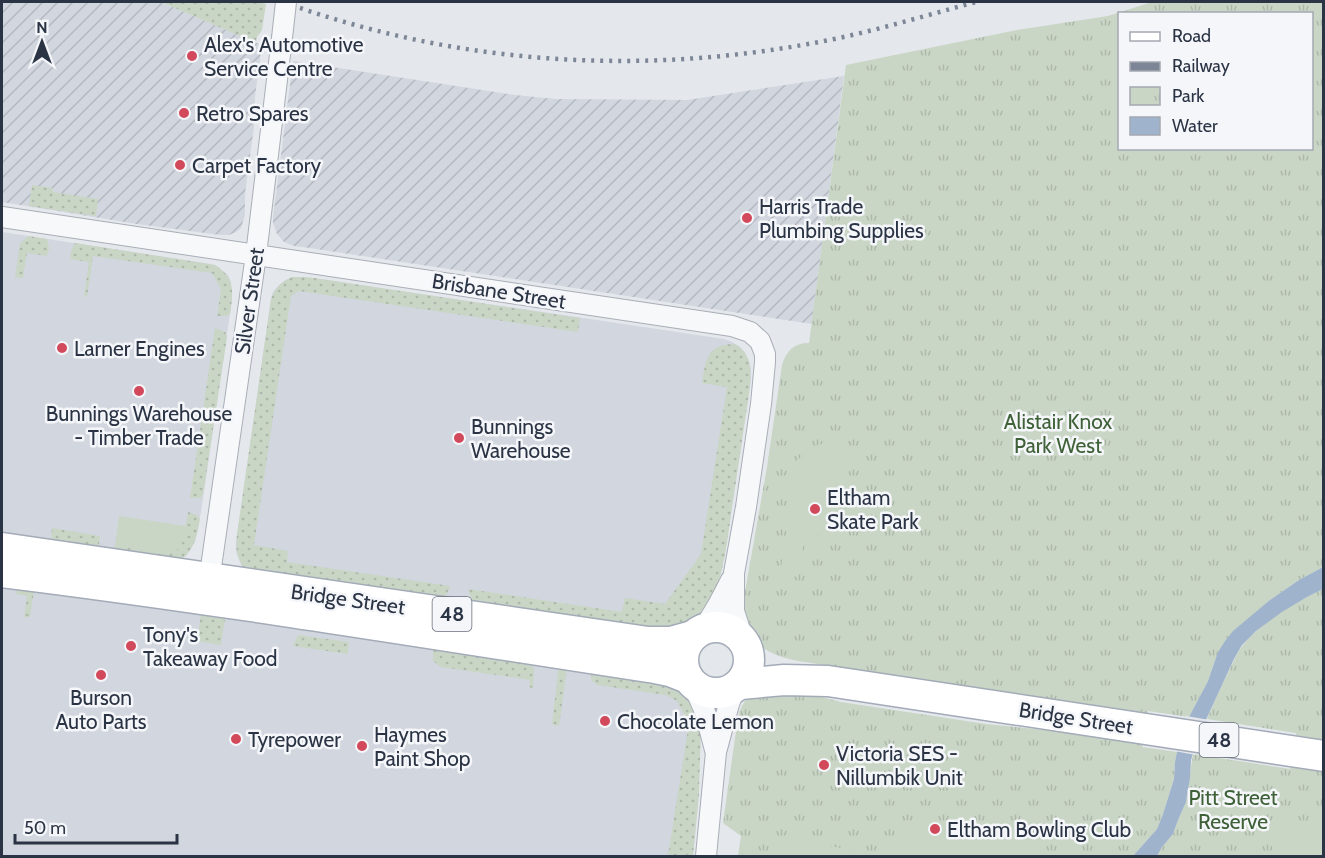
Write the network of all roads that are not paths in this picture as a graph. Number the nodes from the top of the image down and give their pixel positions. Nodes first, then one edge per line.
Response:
1 (286, 2) edge
2 (2, 218) edge
3 (256, 255) junction
4 (2, 548) edge
5 (2, 572) edge
6 (734, 573) junction
7 (208, 590) junction
8 (698, 633) junction
9 (745, 643) junction
10 (690, 681) junction
11 (828, 681) junction
12 (738, 686) junction
13 (716, 752) junction
14 (1323, 756) edge
15 (705, 856) edge

1 - 3 street, Silver Street, bridge
2 - 3 street, Brisbane Street
3 - 6 street, Brisbane Street
3 - 7 street, Silver Street
4 - 7 main road, Bridge Street / 48
5 - 7 main road, Bridge Street / 48
6 - 8 street, Brisbane Street
6 - 9 street, Brisbane Street
7 - 8 main road, Bridge Street / 48
7 - 10 main road, Bridge Street / 48
8 - 9 main road, 48
8 - 10 main road
9 - 11 main road, Bridge Street / 48
9 - 12 main road
10 - 12 main road, 48
10 - 13 street
11 - 12 main road, Bridge Street / 48
11 - 14 main road, Bridge Street / 48
12 - 13 street
13 - 15 street

